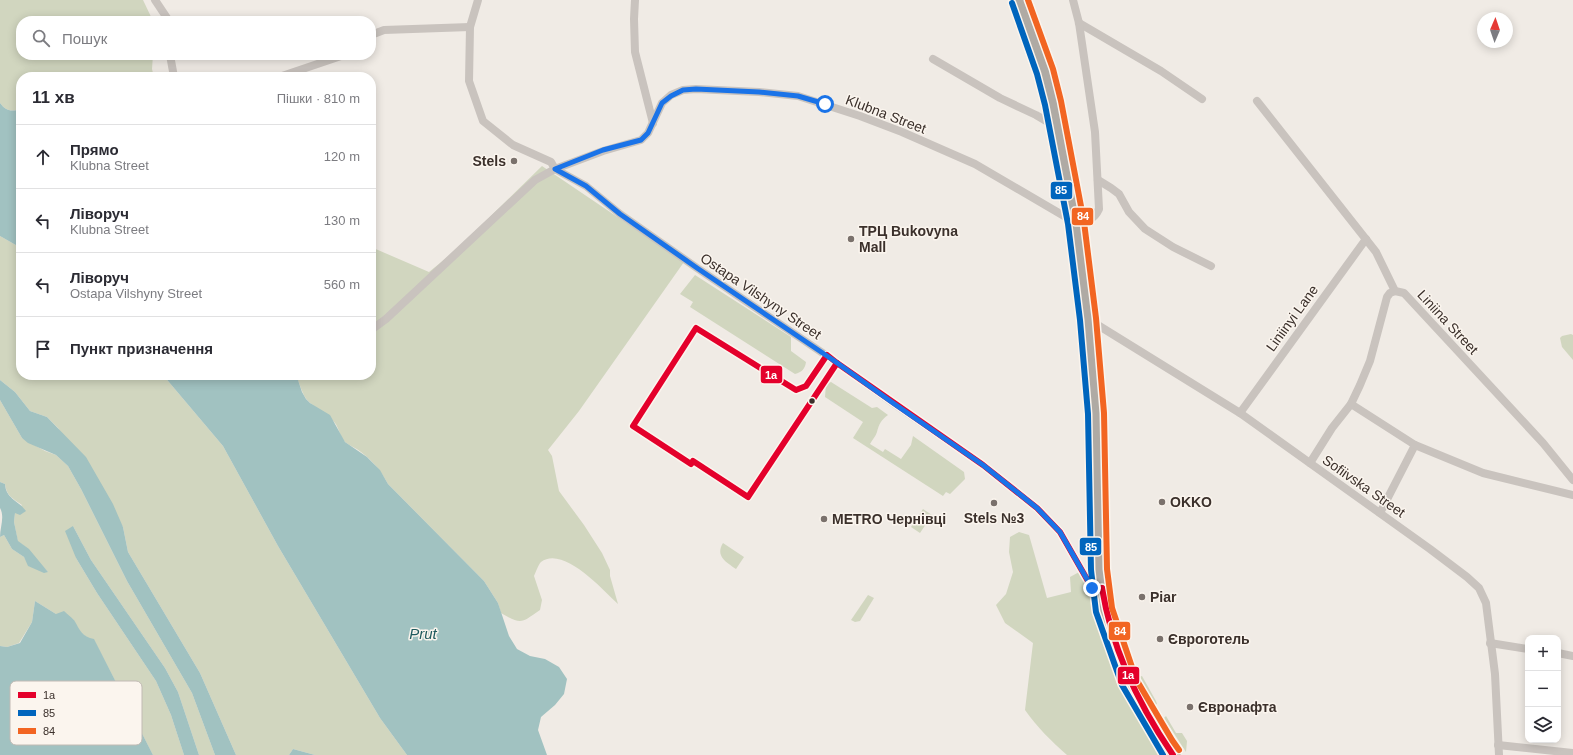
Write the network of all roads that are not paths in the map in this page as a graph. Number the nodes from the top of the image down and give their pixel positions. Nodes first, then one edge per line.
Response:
1 (155, 0) edge
2 (478, 0) edge
3 (635, 0) edge
4 (1020, 0) edge
5 (1073, 0) edge
6 (166, 16) edge
7 (1079, 24) junction
8 (470, 27) junction
9 (376, 33) edge
10 (933, 59) dead end
11 (171, 60) edge
12 (329, 60) edge
13 (173, 72) edge
14 (294, 72) edge
15 (1202, 99) dead end
16 (1257, 101) dead end
17 (653, 122) junction
18 (1059, 128) junction
19 (555, 169) junction
20 (1098, 180) junction
21 (1076, 223) junction
22 (1366, 239) junction
23 (1211, 266) dead end
24 (1395, 291) junction
25 (1088, 319) junction
26 (376, 326) edge
27 (1351, 404) junction
28 (1240, 413) junction
29 (1415, 445) junction
30 (1310, 463) junction
31 (1573, 480) edge
32 (1573, 495) edge
33 (1380, 513) junction
34 (1102, 588) junction
35 (1490, 643) junction
36 (1525, 649) edge
37 (1561, 654) edge
38 (1573, 656) edge
39 (1498, 745) junction
40 (1573, 753) edge
41 (1173, 755) edge
42 (1499, 755) edge

1 - 6 street
2 - 8 street, Ostapa Vilshyny Street
3 - 17 street
4 - 18 highway
5 - 7 street
7 - 15 street
7 - 20 street
8 - 9 street
8 - 19 street, Ostapa Vilshyny Street
10 - 18 street
11 - 13 street
12 - 14 street
16 - 22 street, Liniina Street
17 - 19 street, Klubna Street
17 - 21 street, Klubna Street
18 - 21 highway
19 - 26 street, Klubna Street
19 - 34 street, Ostapa Vilshyny Street
20 - 21 street
20 - 23 street
21 - 25 highway
22 - 24 street, Liniina Street
22 - 28 street, Liniinyi Lane
24 - 27 street
24 - 31 street, Liniina Street
25 - 28 street, Sofiivska Street
25 - 34 highway
27 - 29 street
27 - 30 street
28 - 30 street, Sofiivska Street
29 - 32 street
29 - 33 street
30 - 33 street, Sofiivska Street
33 - 35 street, Sofiivska Street
34 - 41 highway
35 - 36 street
35 - 39 street, Sofiivska Street
37 - 38 street
39 - 40 street
39 - 42 street, Sofiivska Street

